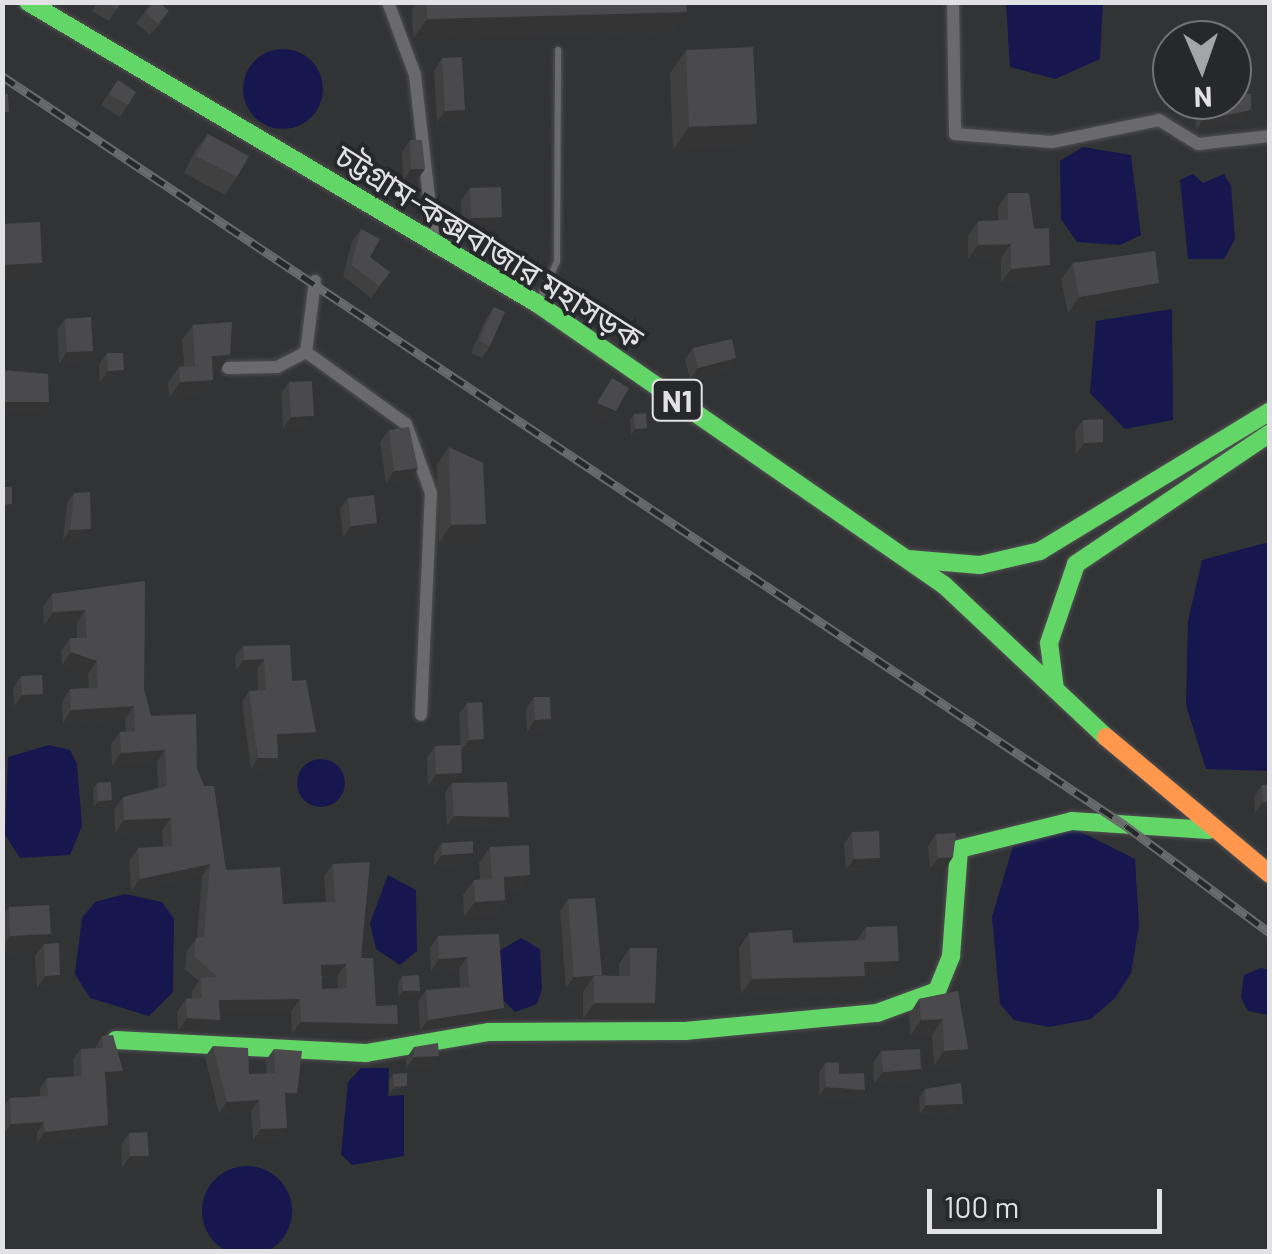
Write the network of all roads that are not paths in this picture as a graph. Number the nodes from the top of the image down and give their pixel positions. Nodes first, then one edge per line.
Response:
1 (28, 2) edge
2 (388, 2) edge
3 (953, 2) edge
4 (558, 50) dead end
5 (1270, 136) edge
6 (434, 242) junction
7 (315, 281) dead end
8 (538, 304) junction
9 (306, 352) junction
10 (228, 368) edge
11 (1270, 411) edge
12 (1270, 434) edge
13 (908, 559) junction
14 (1055, 689) junction
15 (422, 714) dead end
16 (1208, 830) junction
17 (1270, 874) edge
18 (116, 1040) edge

1 - 6 main road, চট্টগ্রাম-কক্সবাজার মহাসড়ক / N1
2 - 6 street
3 - 5 street
4 - 8 lane
6 - 8 main road, চট্টগ্রাম-কক্সবাজার মহাসড়ক / N1
7 - 9 street
8 - 13 main road, চট্টগ্রাম-কক্সবাজার মহাসড়ক / N1
9 - 10 street
9 - 15 street
11 - 13 main road
12 - 14 main road
13 - 14 main road, চট্টগ্রাম-কক্সবাজার মহাসড়ক / N1
14 - 16 main road, চট্টগ্রাম-কক্সবাজার মহাসড়ক / N1
16 - 17 main road, চট্টগ্রাম-কক্সবাজার মহাসড়ক / N1
16 - 18 main road

